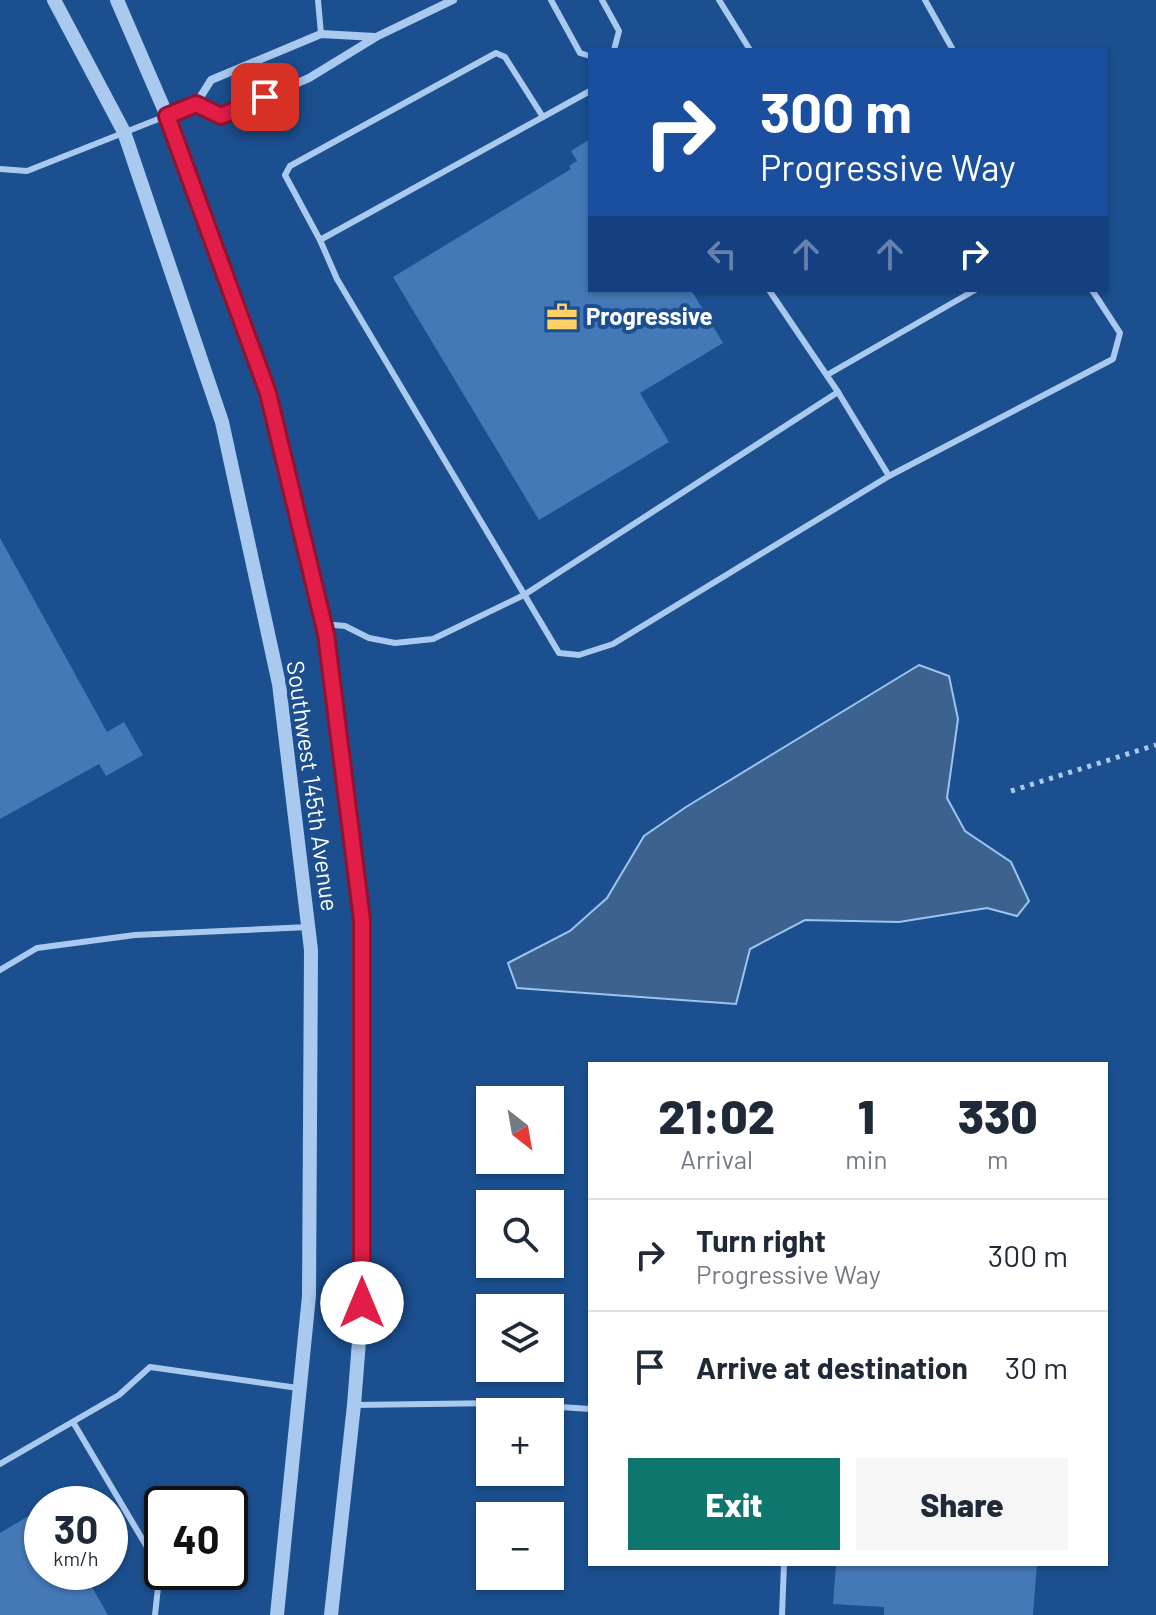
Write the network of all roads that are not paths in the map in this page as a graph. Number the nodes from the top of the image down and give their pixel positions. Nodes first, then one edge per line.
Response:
1 (54, 0) edge
2 (117, 0) edge
3 (318, 0) edge
4 (453, 0) edge
5 (551, 0) edge
6 (602, 0) edge
7 (719, 0) edge
8 (925, 0) edge
9 (321, 34) junction
10 (376, 37) junction
11 (615, 48) edge
12 (749, 48) edge
13 (952, 48) edge
14 (588, 55) edge
15 (588, 92) edge
16 (196, 104) junction
17 (167, 116) junction
18 (543, 117) junction
19 (124, 132) junction
20 (0, 169) edge
21 (320, 240) junction
22 (770, 292) edge
23 (972, 292) edge
24 (1093, 292) edge
25 (827, 375) junction
26 (838, 392) junction
27 (889, 476) junction
28 (524, 595) junction
29 (324, 624) junction
30 (309, 927) junction
31 (0, 970) edge
32 (300, 1388) junction
33 (354, 1405) junction
34 (588, 1409) edge
35 (73, 1422) junction
36 (0, 1464) edge
37 (784, 1566) edge
38 (155, 1615) edge
39 (277, 1615) edge
40 (331, 1615) edge
41 (782, 1615) edge

1 - 19 street, Southwest 145th Avenue
2 - 17 street, Southwest 145th Avenue
3 - 9 lane
4 - 10 street
5 - 14 lane
6 - 11 lane
7 - 12 lane
8 - 13 lane
9 - 10 street
9 - 16 street
10 - 16 street
15 - 18 lane
16 - 17 street
17 - 19 lane
17 - 29 street, Southwest 145th Avenue
18 - 21 lane
18 - 21 lane
19 - 20 lane
19 - 30 street, Southwest 145th Avenue
21 - 28 lane
22 - 25 lane
23 - 25 lane
24 - 27 lane
25 - 26 lane
26 - 27 lane
26 - 28 lane
27 - 28 lane
28 - 29 lane
29 - 33 street, Southwest 145th Avenue
30 - 31 lane
30 - 32 street, Southwest 145th Avenue
32 - 35 lane
32 - 39 street, Southwest 145th Avenue
33 - 34 lane
33 - 40 street, Southwest 145th Avenue
35 - 36 lane
35 - 38 lane
37 - 41 lane

